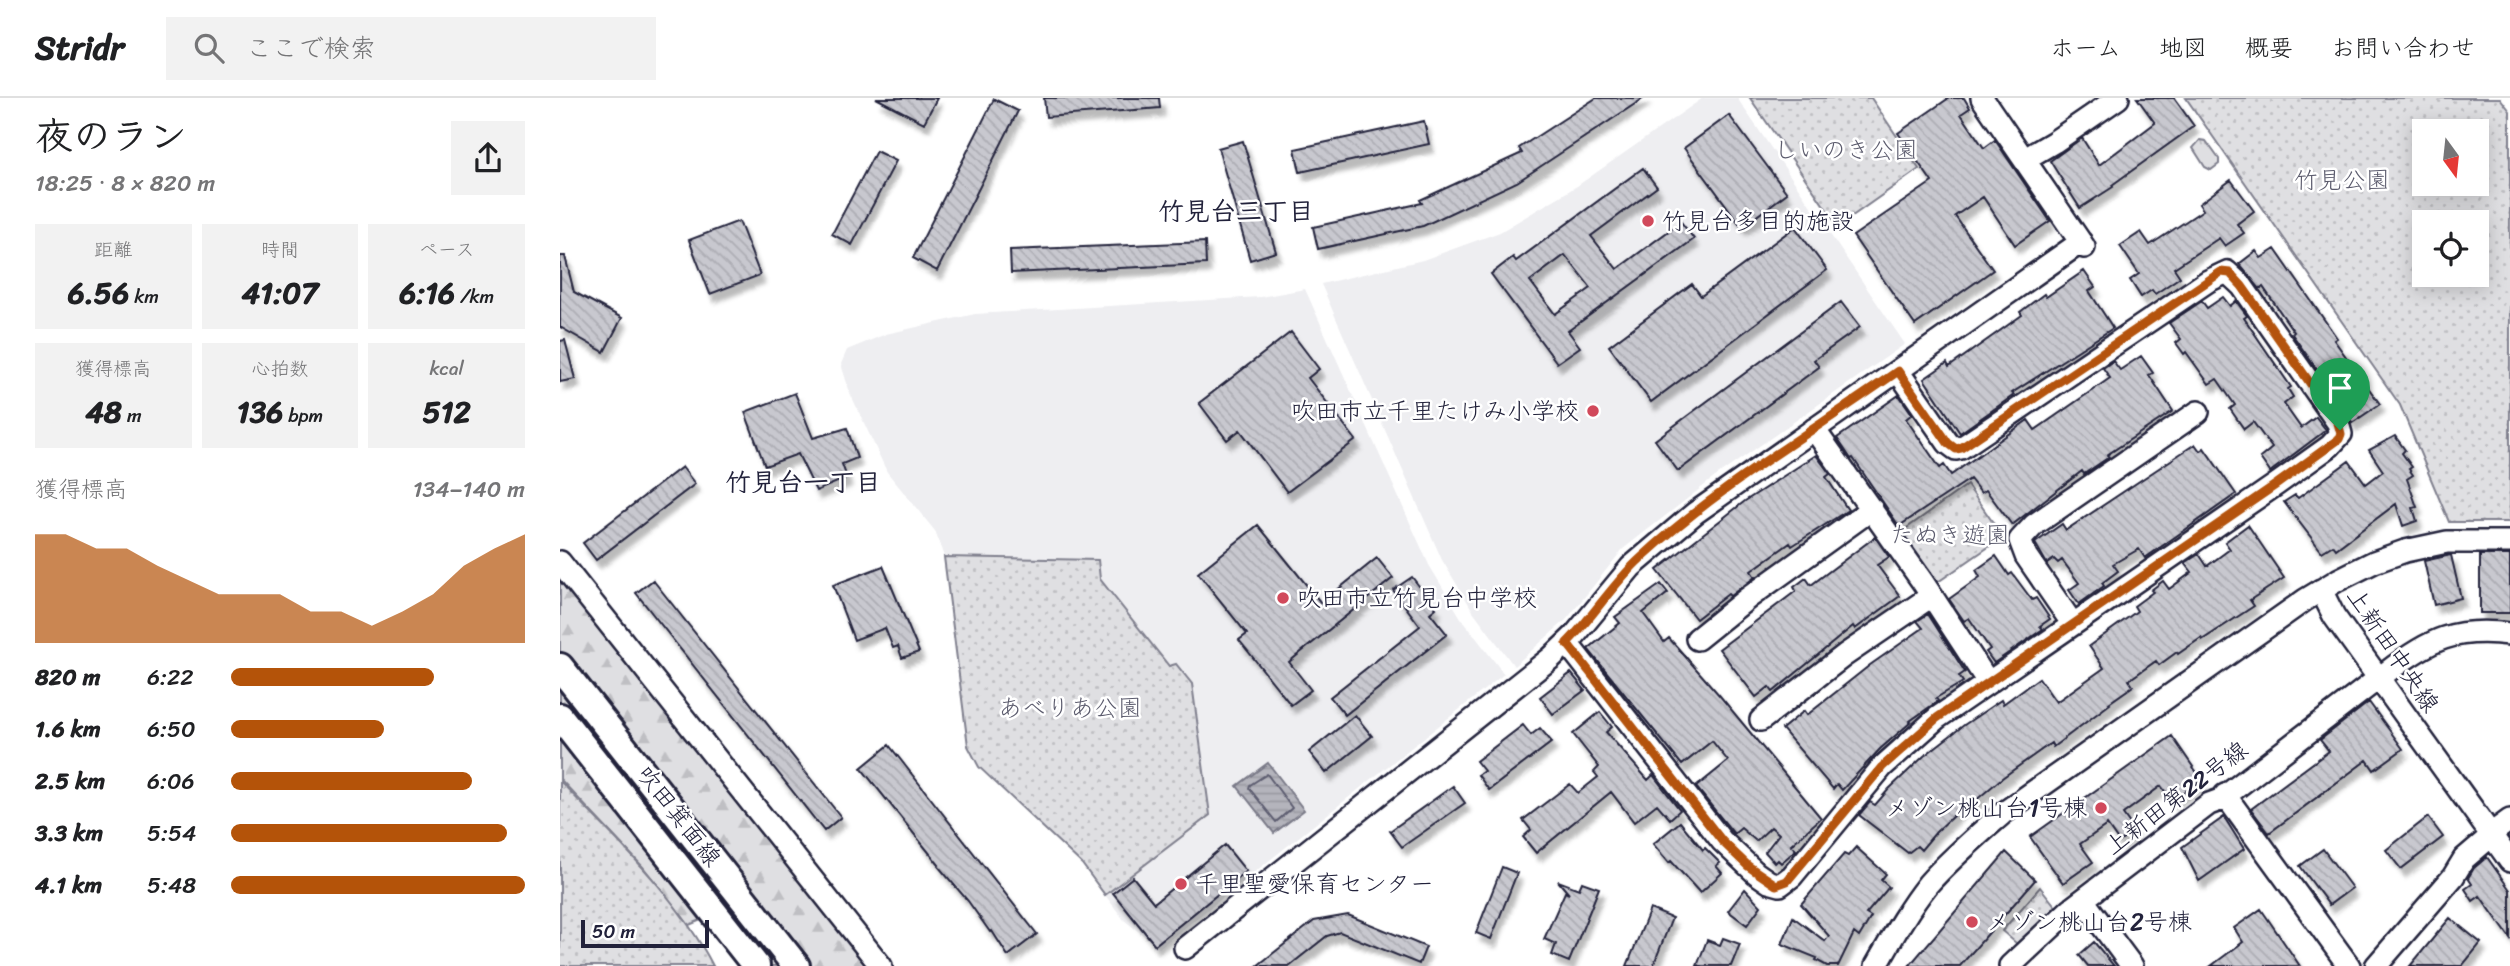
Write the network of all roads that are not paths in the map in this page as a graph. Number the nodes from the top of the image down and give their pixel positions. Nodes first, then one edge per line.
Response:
1 (1982, 98) edge
2 (2118, 98) edge
3 (2025, 159) junction
4 (1898, 371) junction
5 (2199, 412) dead end
6 (1814, 429) junction
7 (1872, 509) junction
8 (2510, 542) edge
9 (560, 562) edge
10 (2321, 590) junction
11 (1930, 597) junction
12 (2072, 624) junction
13 (2510, 634) edge
14 (1697, 639) dead end
15 (1567, 643) junction
16 (560, 667) edge
17 (2383, 675) junction
18 (1988, 681) junction
19 (560, 717) edge
20 (1761, 720) dead end
21 (2225, 795) junction
22 (2502, 832) edge
23 (2510, 861) edge
24 (2083, 900) junction
25 (1185, 948) dead end
26 (756, 966) edge
27 (796, 966) edge
28 (881, 966) edge
29 (1876, 966) edge
30 (2010, 966) edge
31 (2132, 966) edge
32 (2349, 966) edge
33 (2376, 966) edge

1 - 3 street
2 - 3 street
3 - 4 street
4 - 6 street
4 - 12 street
5 - 12 street
6 - 7 street
6 - 15 street
7 - 11 street
7 - 14 street
8 - 10 street
9 - 28 street
10 - 17 street, 上新田中央線
10 - 29 street
11 - 18 street
11 - 20 street
12 - 18 street
13 - 17 street, 上新田第22号線
15 - 18 street
15 - 25 street
16 - 27 main road, 吹田箕面線
17 - 21 street, 上新田第22号線
17 - 22 street, 上新田中央線
19 - 26 main road, 吹田箕面線
21 - 24 street, 上新田第22号線
21 - 32 street
22 - 23 street, 上新田中央線
22 - 33 street
24 - 30 street, 上新田第22号線
24 - 31 street

